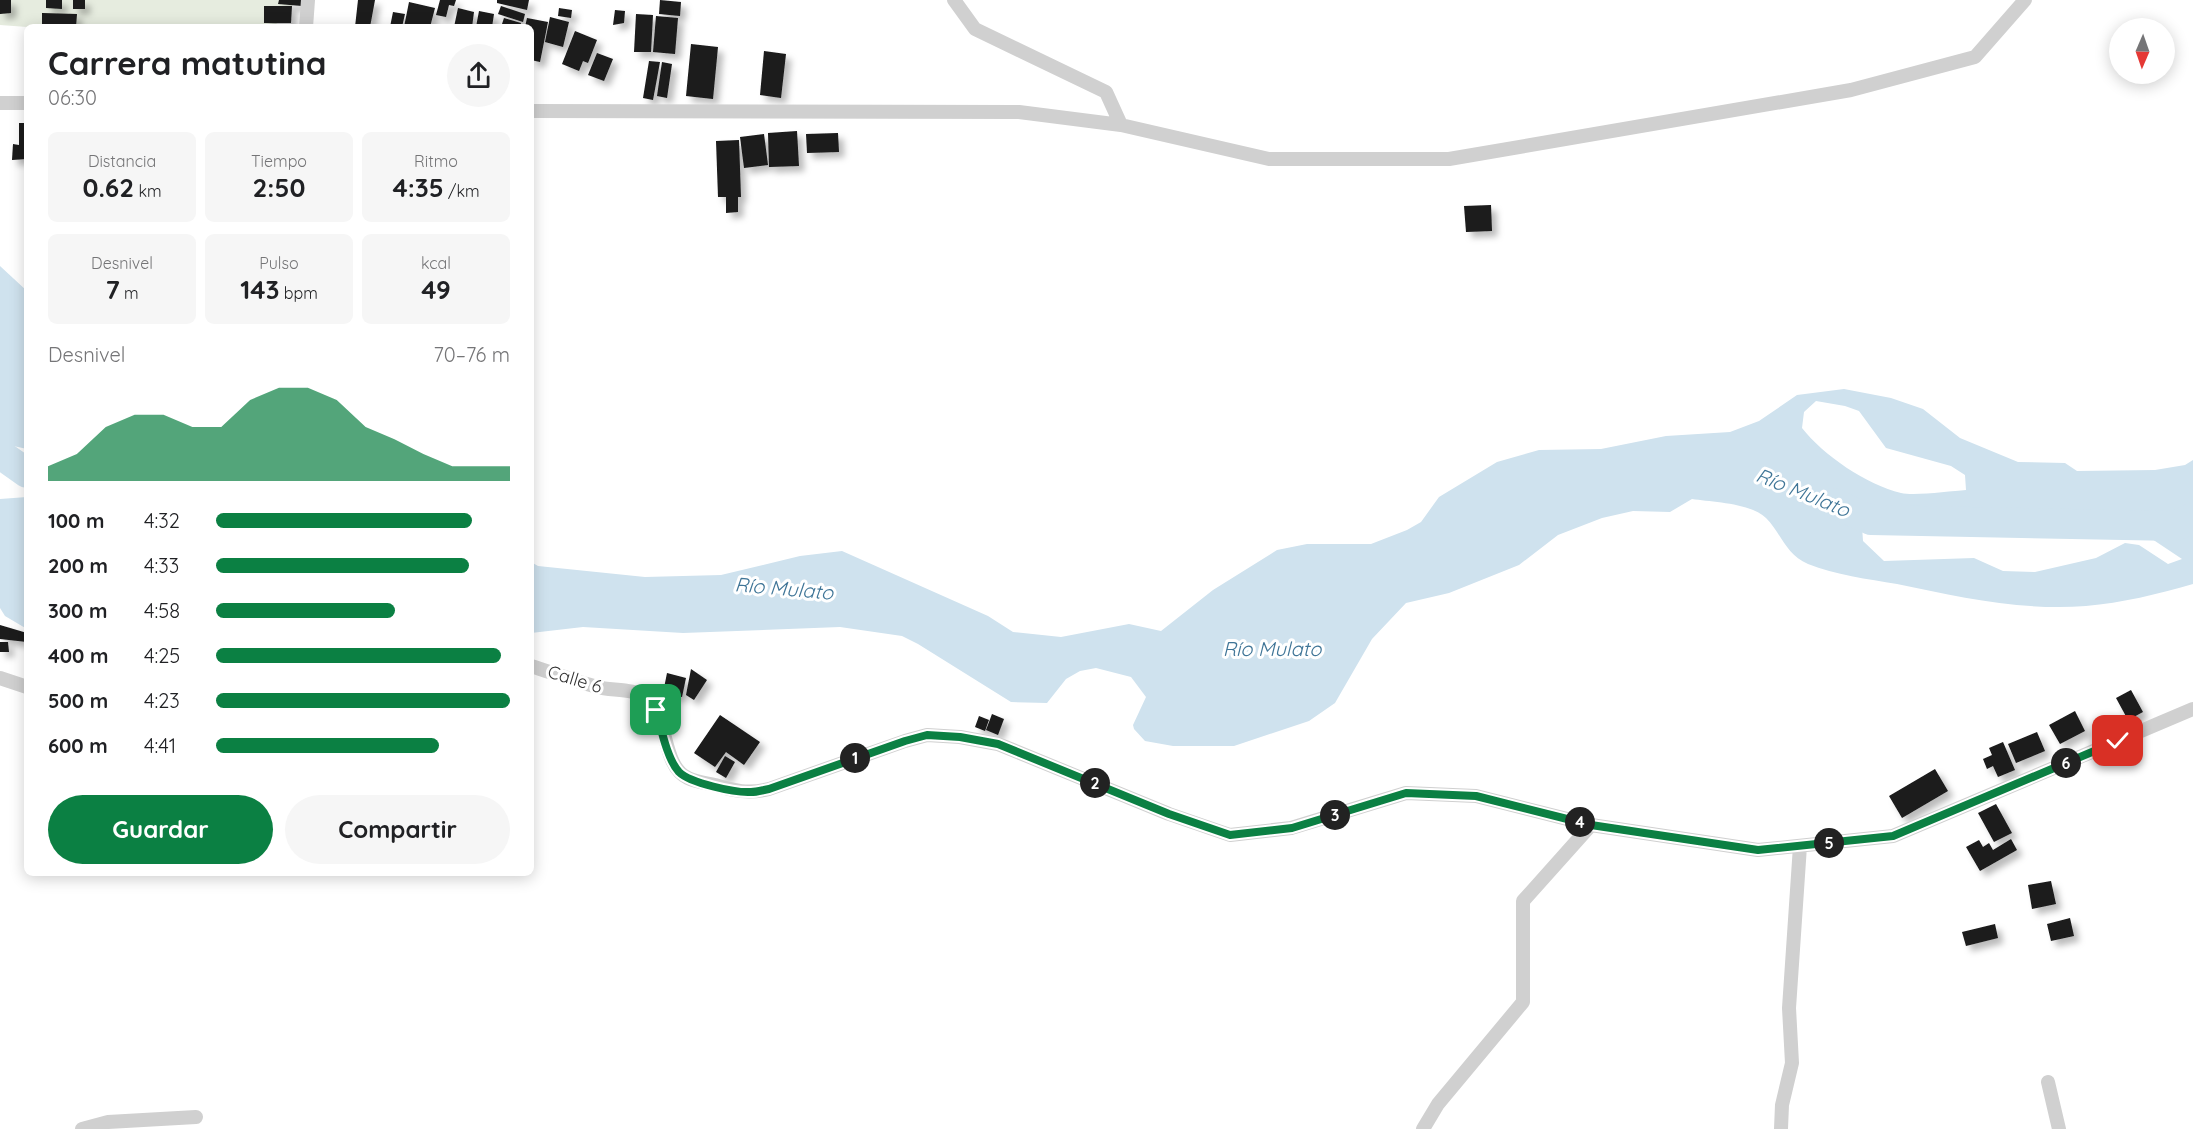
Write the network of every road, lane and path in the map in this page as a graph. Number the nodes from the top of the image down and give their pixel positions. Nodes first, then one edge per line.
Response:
1 (308, 0) edge
2 (954, 0) edge
3 (2025, 0) edge
4 (306, 24) edge
5 (0, 103) edge
6 (24, 103) edge
7 (534, 111) edge
8 (1121, 125) junction
9 (534, 667) edge
10 (0, 678) edge
11 (24, 686) edge
12 (2193, 710) edge
13 (1591, 825) junction
14 (1800, 846) junction
15 (2048, 1082) dead end
16 (196, 1117) dead end
17 (82, 1129) edge
18 (1423, 1129) edge
19 (1781, 1129) edge
20 (2059, 1129) edge

1 - 4 street
2 - 8 street
3 - 8 street
5 - 6 street
7 - 8 street
9 - 13 street, Calle 6
10 - 11 street
12 - 14 street, Calle 6
13 - 14 street, Calle 6
13 - 18 street
14 - 19 street
15 - 20 street
16 - 17 street

